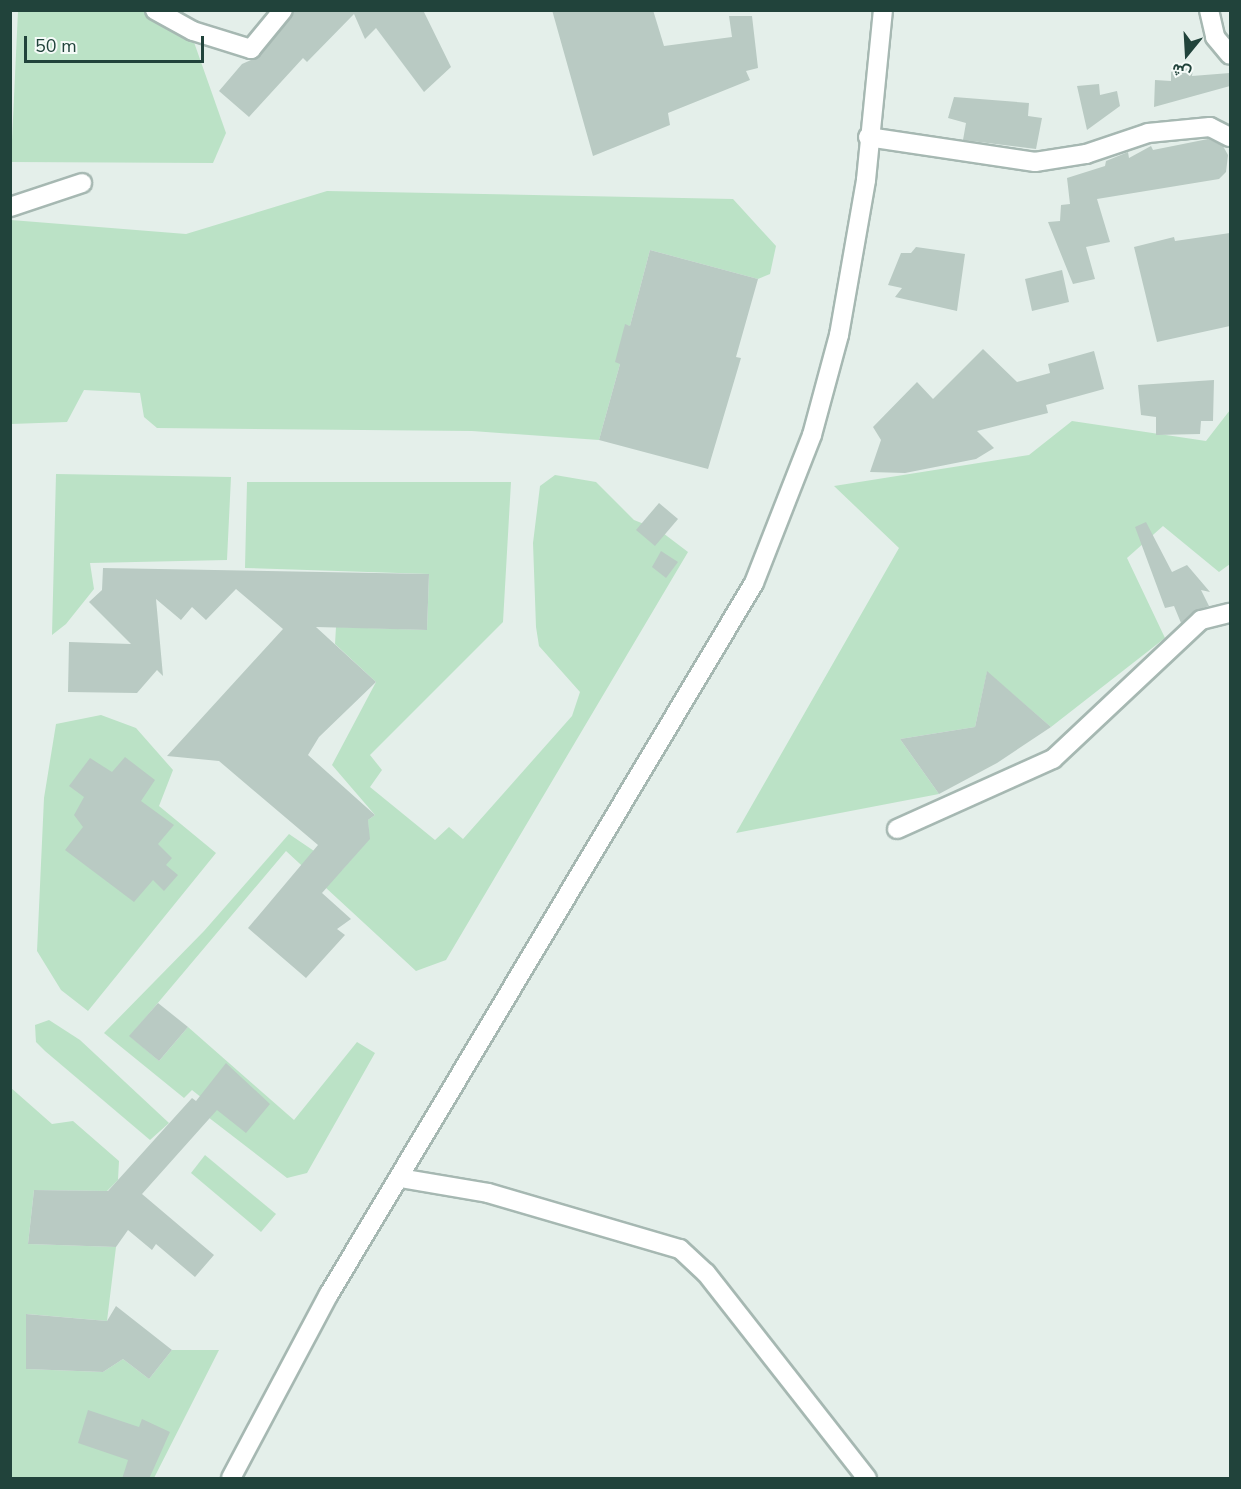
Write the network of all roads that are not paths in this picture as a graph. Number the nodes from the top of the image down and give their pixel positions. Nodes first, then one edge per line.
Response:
1 (155, 10) edge
2 (283, 10) edge
3 (883, 10) edge
4 (1209, 10) edge
5 (1230, 55) edge
6 (868, 137) junction
7 (1230, 137) edge
8 (82, 183) dead end
9 (10, 207) edge
10 (1230, 613) edge
11 (897, 829) dead end
12 (399, 1178) junction
13 (231, 1479) edge
14 (867, 1479) edge

1 - 2 street
3 - 6 street
4 - 5 street
6 - 7 street
6 - 12 street
8 - 9 street
10 - 11 street
12 - 13 street
12 - 14 street

